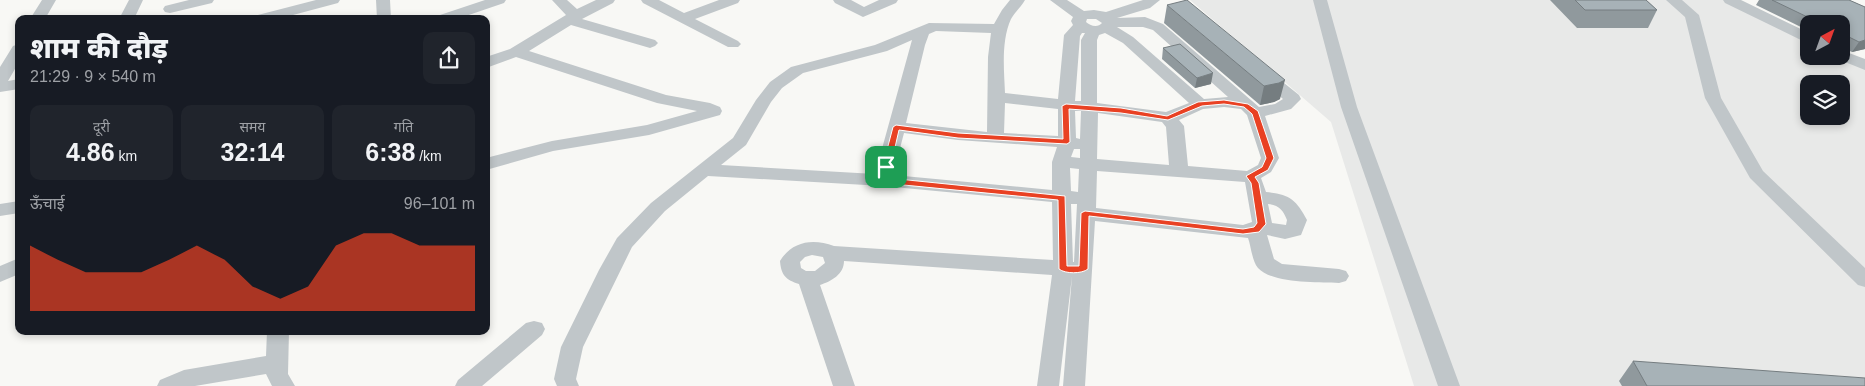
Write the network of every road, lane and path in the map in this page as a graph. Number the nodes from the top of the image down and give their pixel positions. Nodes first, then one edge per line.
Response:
1 (49, 0) edge
2 (136, 0) edge
3 (208, 0) edge
4 (333, 0) edge
5 (383, 0) edge
6 (499, 0) edge
7 (558, 0) edge
8 (608, 0) edge
9 (648, 0) edge
10 (733, 0) edge
11 (840, 0) edge
12 (891, 0) edge
13 (1018, 0) edge
14 (1057, 0) edge
15 (1153, 0) edge
16 (1320, 0) edge
17 (1673, 0) edge
18 (1730, 0) edge
19 (170, 9) dead end
20 (1163, 14) dead end
21 (40, 15) edge
22 (128, 15) edge
23 (275, 15) edge
24 (382, 15) edge
25 (454, 15) edge
26 (573, 18) junction
27 (683, 18) junction
28 (1145, 22) junction
29 (1097, 23) junction
30 (1001, 29) junction
31 (923, 31) junction
32 (1800, 35) edge
33 (650, 43) dead end
34 (733, 44) dead end
35 (516, 52) junction
36 (15, 56) edge
37 (1850, 58) edge
38 (1248, 61) edge
39 (490, 62) edge
40 (1865, 65) edge
41 (0, 80) edge
42 (15, 85) edge
43 (0, 87) edge
44 (997, 97) junction
45 (1200, 104) junction
46 (1066, 106) junction
47 (1089, 108) junction
48 (1250, 109) junction
49 (1168, 118) junction
50 (896, 127) junction
51 (995, 138) junction
52 (1067, 142) junction
53 (1088, 155) junction
54 (1061, 162) junction
55 (490, 163) edge
56 (703, 170) junction
57 (1179, 171) junction
58 (1250, 176) junction
59 (883, 180) junction
60 (1258, 197) junction
61 (1062, 198) junction
62 (1086, 206) junction
63 (15, 208) edge
64 (0, 210) edge
65 (1258, 228) junction
66 (831, 253) junction
67 (15, 267) edge
68 (1063, 269) junction
69 (1083, 269) junction
70 (0, 275) edge
71 (1339, 276) dead end
72 (808, 279) junction
73 (1865, 280) edge
74 (1060, 295) junction
75 (1081, 298) junction
76 (1056, 327) junction
77 (534, 329) dead end
78 (1078, 331) junction
79 (278, 335) edge
80 (277, 363) junction
81 (168, 386) edge
82 (284, 386) edge
83 (466, 386) edge
84 (568, 386) edge
85 (844, 386) edge
86 (1048, 386) edge
87 (1074, 386) edge
88 (1449, 386) edge

1 - 21 street
2 - 22 street
3 - 19 street
4 - 23 street
5 - 24 street
6 - 25 street
7 - 26 street
8 - 26 street
9 - 27 street
10 - 27 street
11 - 12 street
13 - 30 street
14 - 29 street
15 - 29 street
16 - 88 street
17 - 73 street
18 - 32 street
20 - 28 street
26 - 33 street
26 - 35 street
27 - 34 street
28 - 29 street
28 - 48 street
29 - 45 street
29 - 46 street
29 - 47 street
30 - 31 street
30 - 44 street
31 - 50 street
31 - 56 street
35 - 39 street
35 - 55 street
36 - 41 street
37 - 40 street
38 - 48 street
42 - 43 street
44 - 46 street
44 - 51 street
45 - 48 street
45 - 49 street
46 - 47 street
46 - 52 street
47 - 49 street
47 - 53 street
48 - 58 street
49 - 57 street
50 - 51 street
50 - 59 street
51 - 52 street
52 - 53 street
52 - 54 street
53 - 54 street
53 - 57 street
53 - 62 street
54 - 61 street
56 - 59 street
56 - 84 street
57 - 58 street
58 - 60 street
59 - 61 street
60 - 65 street
60 - 65 street
61 - 62 street
61 - 68 street
62 - 65 street
62 - 69 street
63 - 64 street
65 - 71 street
66 - 68 street
66 - 72 street
66 - 72 street
67 - 70 street
68 - 69 street
68 - 74 street
69 - 75 street
72 - 85 street
74 - 75 street
74 - 76 street
75 - 78 street
76 - 78 street
76 - 86 street
77 - 83 street
78 - 87 street
79 - 80 street
80 - 81 street
80 - 82 street

